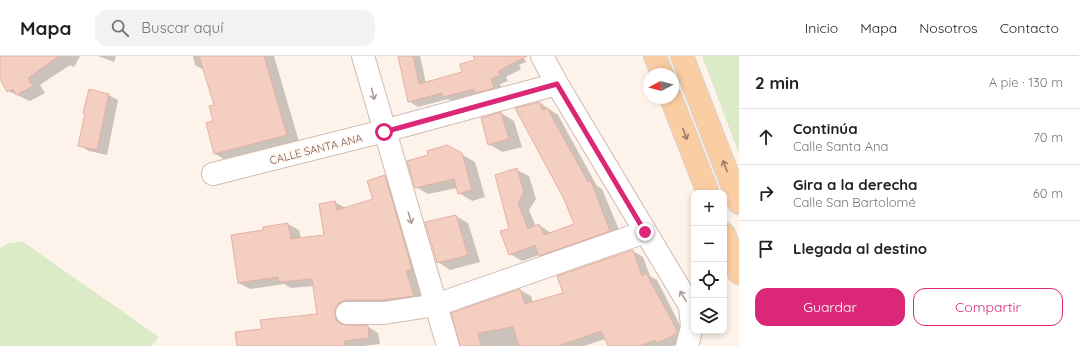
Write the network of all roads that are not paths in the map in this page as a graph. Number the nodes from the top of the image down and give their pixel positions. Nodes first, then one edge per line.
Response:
1 (363, 56) edge
2 (542, 56) edge
3 (655, 56) edge
4 (682, 56) edge
5 (660, 68) edge
6 (557, 84) junction
7 (673, 104) edge
8 (384, 132) junction
9 (213, 174) dead end
10 (707, 190) edge
11 (739, 203) edge
12 (645, 232) junction
13 (727, 242) edge
14 (739, 273) edge
15 (436, 305) junction
16 (347, 313) dead end
17 (448, 346) edge
18 (687, 346) edge

1 -> 8 street
2 - 6 street
3 - 5 main road
11 -> 4 main road
6 - 8 street, CALLE SANTA ANA
6 - 12 street
7 -> 10 main road
8 - 9 street, CALLE SANTA ANA
8 -> 15 street
12 - 15 street
18 -> 12 street
13 - 14 main road
15 - 16 street
15 - 17 street

